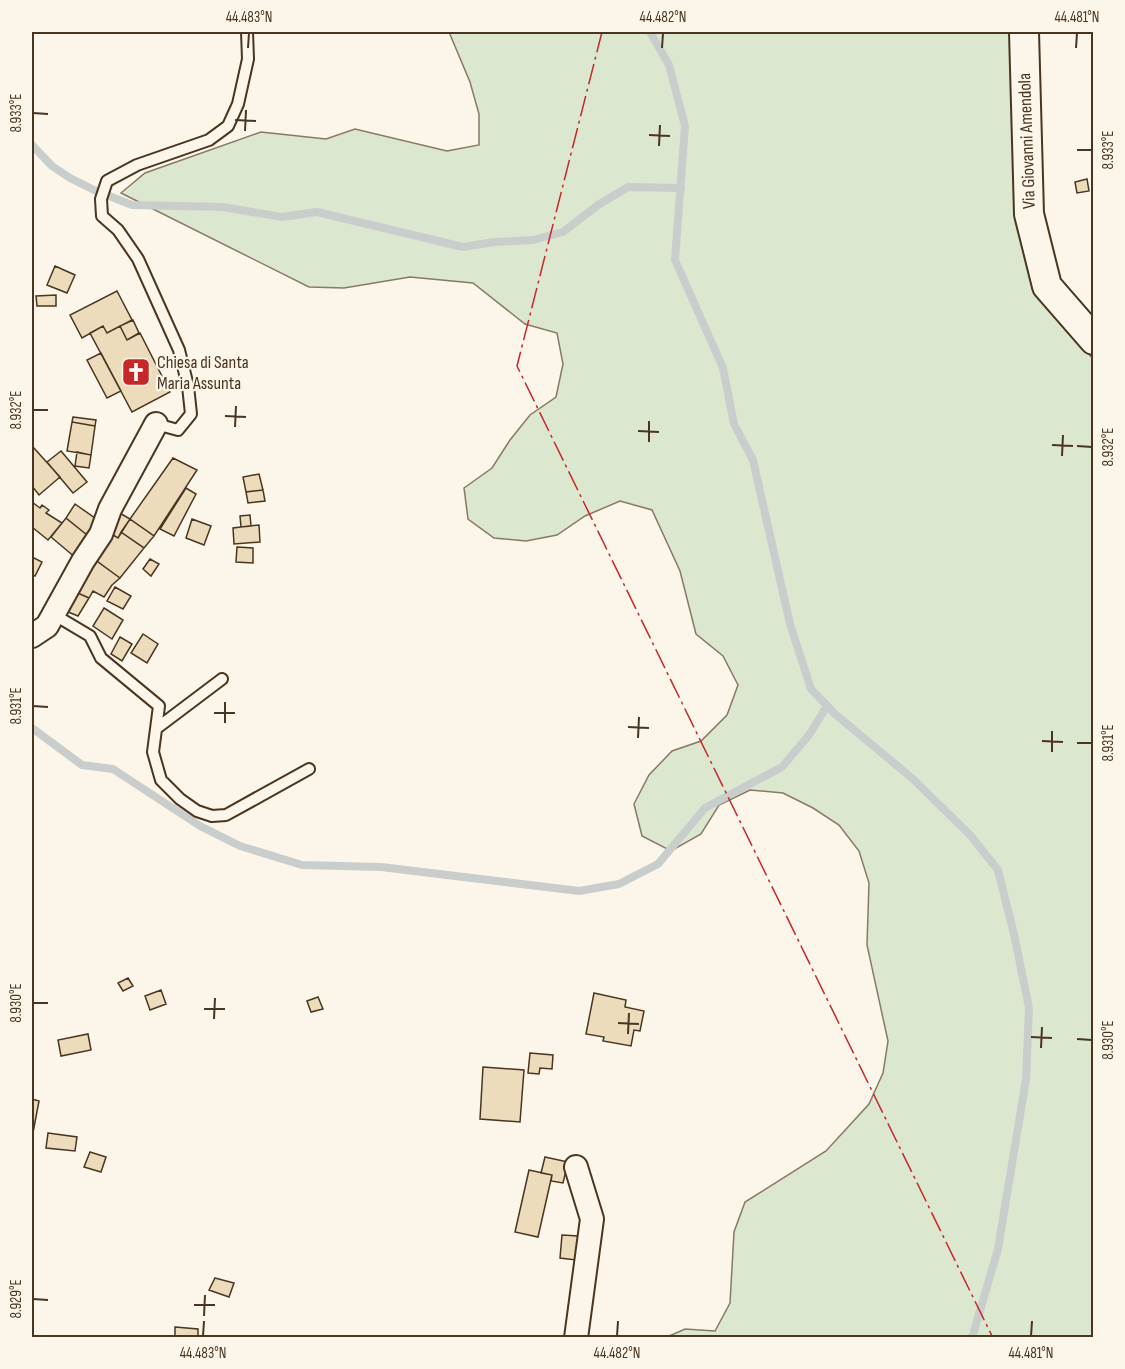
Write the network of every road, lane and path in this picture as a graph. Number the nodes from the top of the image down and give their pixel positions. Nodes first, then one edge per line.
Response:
1 (247, 32) edge
2 (1024, 32) edge
3 (1094, 340) edge
4 (156, 424) joint
5 (53, 614) junction
6 (32, 636) edge
7 (222, 679) dead end
8 (157, 728) junction
9 (309, 769) dead end
10 (576, 1167) dead end
11 (576, 1338) edge

1 - 4 lane
2 - 3 street, Via Giovanni Amendola
4 - 5 street
5 - 6 street
5 - 8 lane
7 - 8 lane
8 - 9 lane
10 - 11 street

